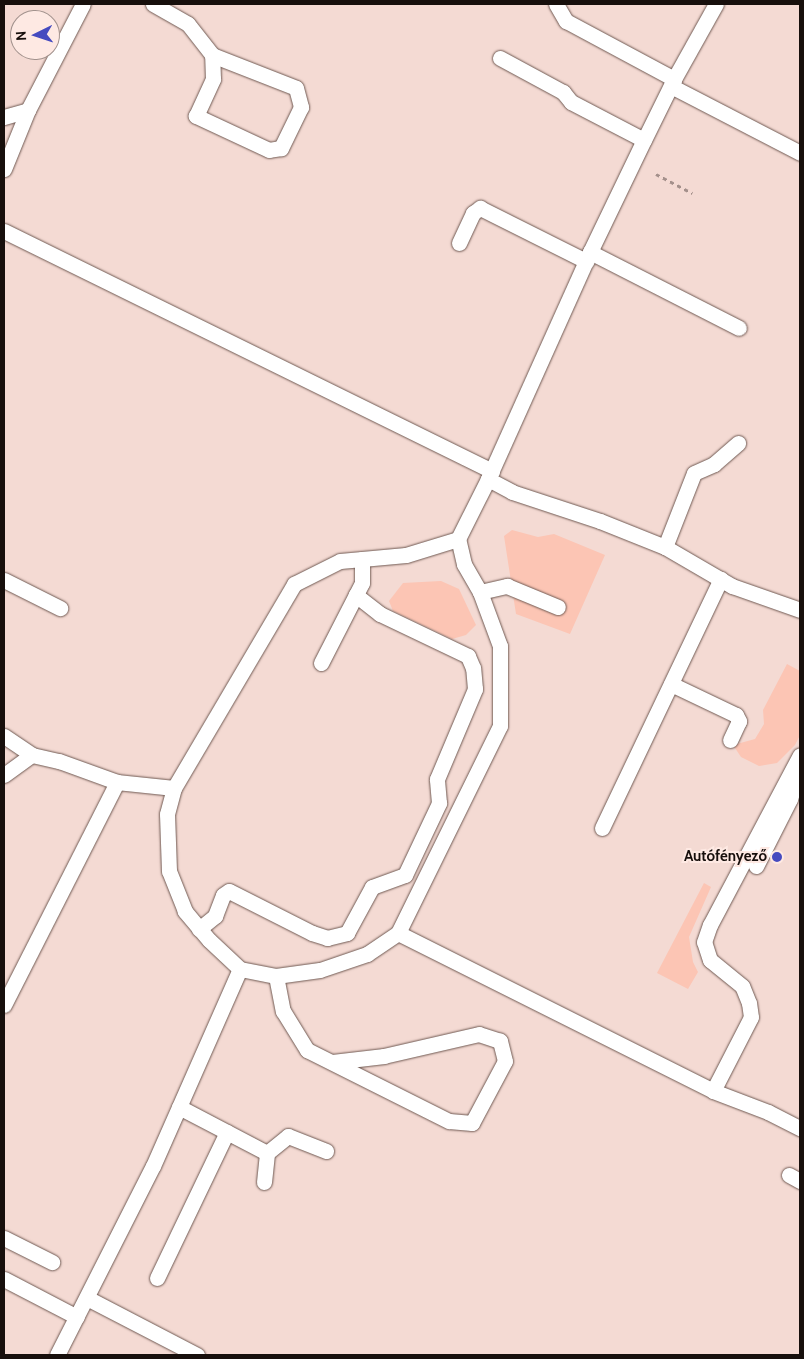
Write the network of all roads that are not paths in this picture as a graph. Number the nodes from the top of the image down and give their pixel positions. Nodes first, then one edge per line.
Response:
1 (153, 4) edge
2 (556, 4) edge
3 (716, 4) edge
4 (80, 5) edge
5 (212, 55) junction
6 (500, 58) dead end
7 (672, 82) junction
8 (28, 110) junction
9 (4, 117) edge
10 (644, 140) junction
11 (800, 153) edge
12 (4, 169) edge
13 (4, 231) edge
14 (459, 243) dead end
15 (588, 257) junction
16 (739, 328) dead end
17 (738, 443) dead end
18 (490, 475) junction
19 (458, 538) junction
20 (665, 547) junction
21 (362, 559) junction
22 (720, 579) junction
23 (4, 580) edge
24 (480, 592) junction
25 (356, 595) junction
26 (558, 607) dead end
27 (60, 608) dead end
28 (800, 610) edge
29 (321, 663) dead end
30 (671, 684) junction
31 (4, 736) edge
32 (730, 740) dead end
33 (800, 754) edge
34 (32, 755) junction
35 (792, 769) junction
36 (4, 775) edge
37 (118, 782) junction
38 (174, 788) junction
39 (602, 828) dead end
40 (756, 866) dead end
41 (200, 929) junction
42 (398, 933) junction
43 (240, 969) junction
44 (276, 976) junction
45 (4, 1005) edge
46 (332, 1062) junction
47 (713, 1091) junction
48 (179, 1107) junction
49 (800, 1128) edge
50 (227, 1132) junction
51 (326, 1151) dead end
52 (267, 1153) junction
53 (264, 1182) dead end
54 (4, 1238) edge
55 (52, 1262) dead end
56 (157, 1278) dead end
57 (4, 1280) edge
58 (87, 1298) junction
59 (77, 1317) junction
60 (58, 1355) edge
61 (197, 1355) edge

1 - 5 lane
2 - 7 lane
3 - 7 lane
4 - 8 lane
5 - 5 lane
6 - 10 lane
7 - 10 lane
7 - 11 lane
8 - 9 lane
8 - 12 lane
10 - 15 lane
13 - 18 lane
14 - 15 lane
15 - 16 lane
15 - 18 lane
17 - 20 lane
18 - 19 lane
18 - 20 lane
19 - 21 lane
19 - 24 lane
20 - 22 lane
21 - 25 lane
21 - 38 lane
22 - 28 lane
22 - 30 lane
23 - 27 lane
24 - 26 lane
24 - 42 lane
25 - 29 lane
25 - 41 lane
30 - 32 lane
30 - 39 lane
31 - 34 lane
33 - 35 lane
34 - 36 lane
34 - 37 lane
35 - 40 lane
35 - 47 lane
37 - 38 lane
37 - 45 lane
38 - 41 lane
41 - 43 lane
42 - 44 lane
42 - 47 lane
43 - 44 lane
43 - 48 lane
44 - 46 lane
46 - 46 lane
47 - 49 lane
48 - 50 lane
48 - 58 lane
50 - 52 lane
50 - 56 lane
51 - 52 lane
52 - 53 lane
54 - 55 lane
57 - 59 lane
58 - 59 lane
58 - 61 lane
59 - 60 lane

